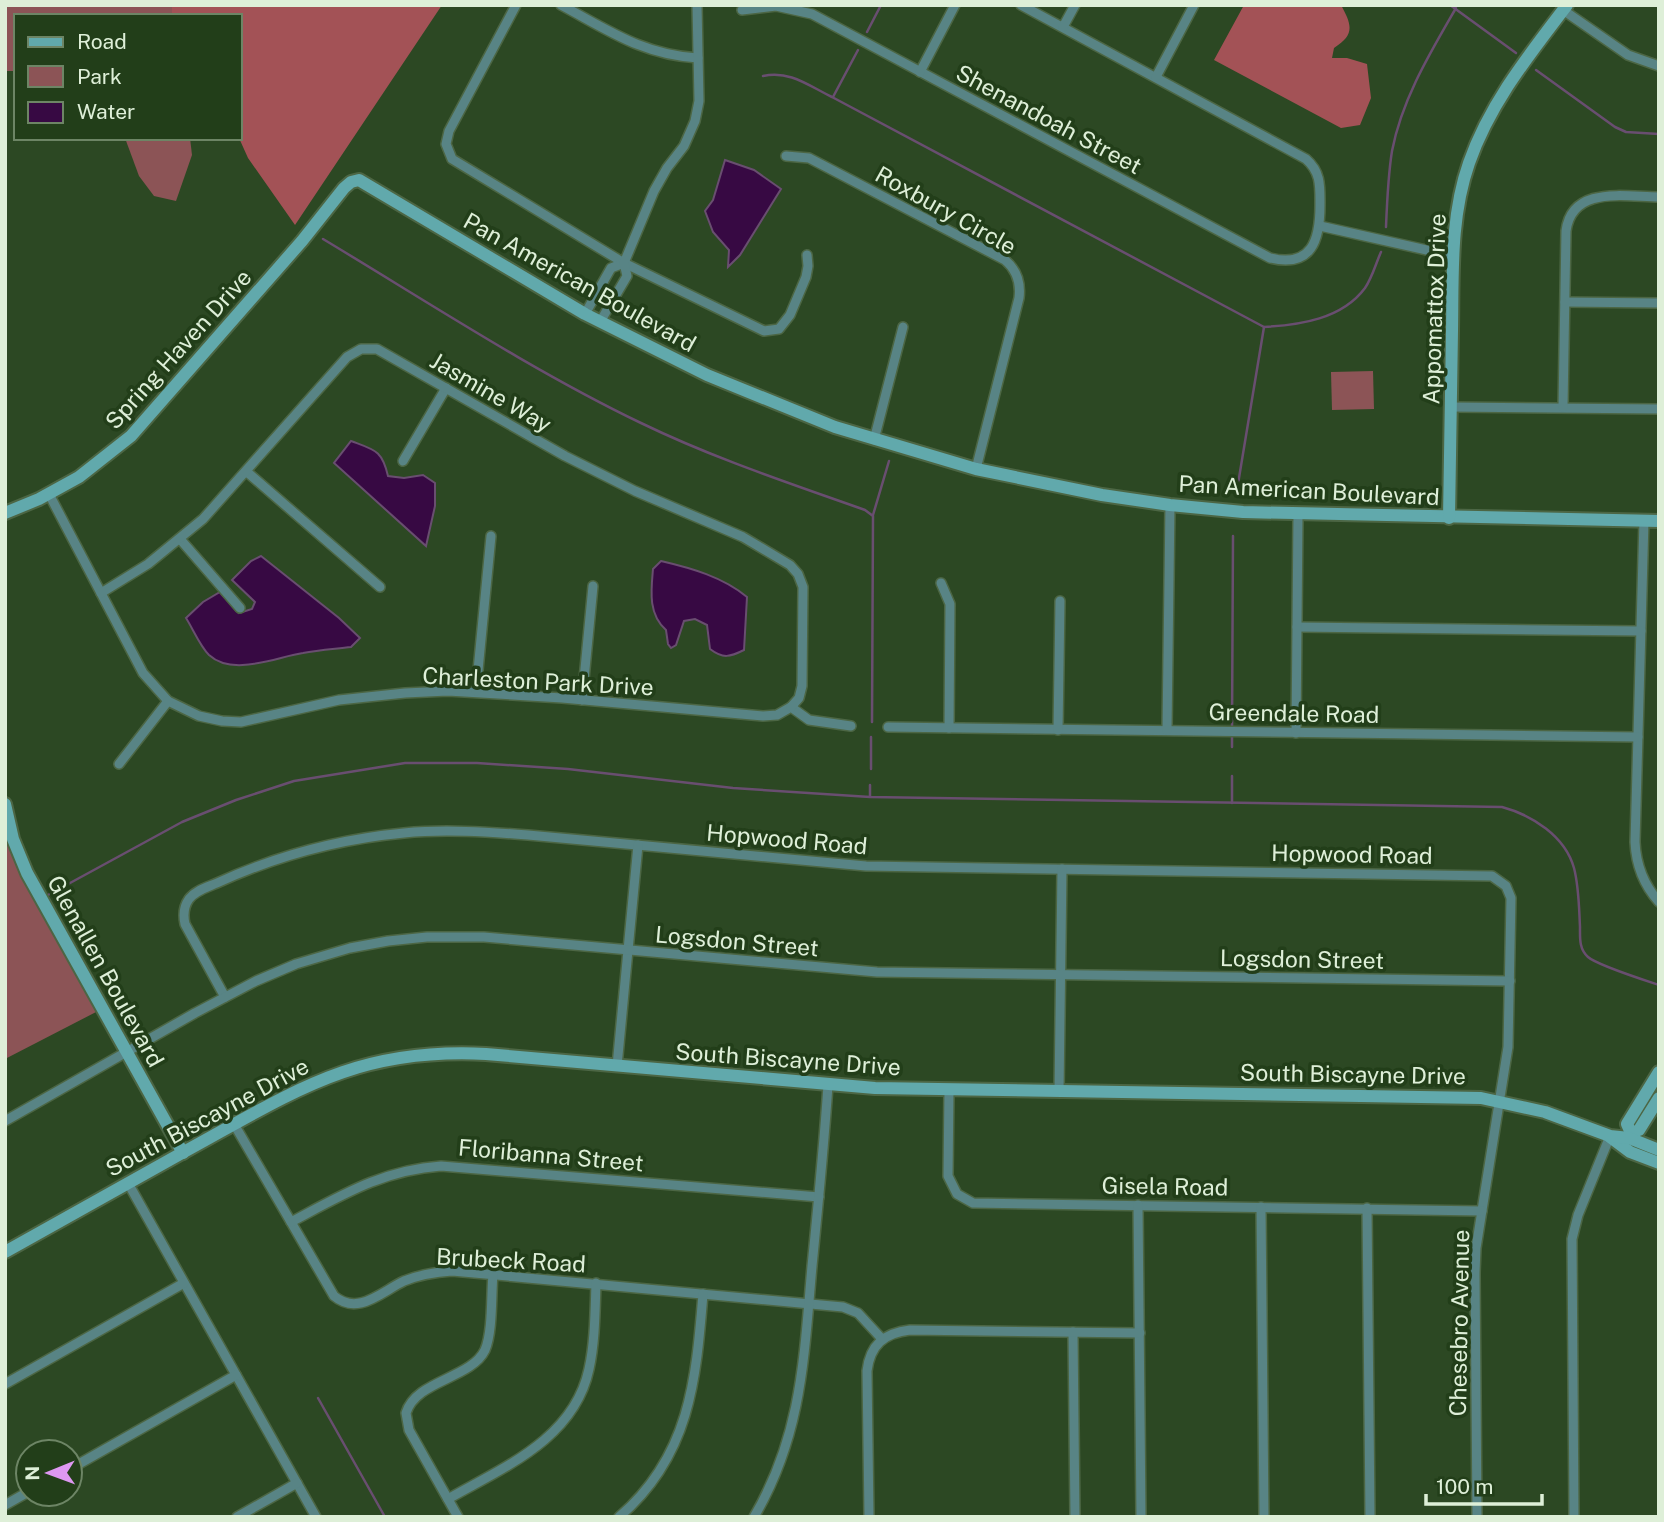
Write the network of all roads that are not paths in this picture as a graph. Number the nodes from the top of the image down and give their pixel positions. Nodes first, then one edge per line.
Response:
1 (516, 5) edge
2 (561, 5) edge
3 (696, 5) edge
4 (955, 5) edge
5 (1021, 5) edge
6 (1074, 5) edge
7 (1194, 5) edge
8 (807, 8) edge
9 (1565, 8) edge
10 (742, 10) dead end
11 (1063, 27) junction
12 (698, 58) junction
13 (1659, 66) edge
14 (920, 72) junction
15 (1156, 77) junction
16 (786, 156) dead end
17 (356, 181) joint
18 (1659, 197) edge
19 (1320, 226) junction
20 (807, 256) dead end
21 (1453, 256) junction
22 (624, 263) junction
23 (1565, 302) junction
24 (1659, 303) edge
25 (586, 314) junction
26 (600, 322) junction
27 (903, 327) dead end
28 (446, 388) junction
29 (1451, 407) junction
30 (1563, 407) junction
31 (1659, 409) edge
32 (874, 440) junction
33 (403, 461) dead end
34 (976, 469) junction
35 (247, 472) junction
36 (49, 494) junction
37 (1170, 505) junction
38 (5, 513) edge
39 (1298, 515) junction
40 (1450, 518) junction
41 (1644, 520) junction
42 (1659, 521) edge
43 (491, 537) dead end
44 (180, 539) junction
45 (941, 583) dead end
46 (593, 586) dead end
47 (380, 587) dead end
48 (101, 593) junction
49 (1060, 601) dead end
50 (240, 608) dead end
51 (1297, 626) junction
52 (1641, 631) junction
53 (476, 691) junction
54 (582, 700) junction
55 (168, 701) junction
56 (791, 707) junction
57 (851, 726) dead end
58 (888, 727) dead end
59 (949, 728) junction
60 (1058, 730) junction
61 (1167, 730) junction
62 (1296, 733) junction
63 (1638, 737) junction
64 (119, 764) dead end
65 (5, 804) edge
66 (8, 830) edge
67 (638, 845) junction
68 (1062, 869) junction
69 (1503, 883) joint
70 (1659, 902) edge
71 (629, 951) junction
72 (1061, 975) junction
73 (1510, 981) junction
74 (225, 997) junction
75 (127, 1053) junction
76 (617, 1066) junction
77 (1659, 1072) edge
78 (828, 1085) junction
79 (949, 1090) junction
80 (1059, 1091) junction
81 (1659, 1098) edge
82 (1501, 1101) junction
83 (5, 1121) edge
84 (234, 1124) junction
85 (1610, 1136) junction
86 (1629, 1140) junction
87 (1659, 1150) edge
88 (183, 1153) junction
89 (1659, 1163) edge
90 (128, 1183) junction
91 (819, 1197) junction
92 (1138, 1205) junction
93 (1261, 1207) junction
94 (1367, 1208) junction
95 (1482, 1210) junction
96 (291, 1222) junction
97 (5, 1252) edge
98 (493, 1274) junction
99 (184, 1283) junction
100 (596, 1283) junction
101 (703, 1294) junction
102 (809, 1303) junction
103 (1073, 1332) junction
104 (1140, 1333) junction
105 (882, 1339) junction
106 (236, 1375) junction
107 (5, 1384) edge
108 (84, 1461) edge
109 (297, 1483) junction
110 (448, 1499) junction
111 (237, 1517) edge
112 (316, 1517) edge
113 (458, 1517) edge
114 (619, 1517) edge
115 (754, 1517) edge
116 (869, 1517) edge
117 (1076, 1517) edge
118 (1141, 1517) edge
119 (1264, 1517) edge
120 (1370, 1517) edge
121 (1477, 1517) edge
122 (1574, 1517) edge

1 - 22 street
2 - 12 street
3 - 12 street
4 - 14 street
5 - 11 street
6 - 11 street
7 - 15 street
8 - 10 street, Shenandoah Street
8 - 14 street, Shenandoah Street
9 - 13 street
9 - 21 street, Appomattox Drive
11 - 15 street
12 - 22 street
14 - 19 street, Shenandoah Street
15 - 19 street
16 - 34 street, Roxbury Circle
17 - 25 street, Pan American Boulevard
17 - 36 street, Spring Haven Drive
18 - 23 street
19 - 21 street
20 - 22 street
21 - 29 street, Appomattox Drive
22 - 25 street
22 - 26 street
23 - 24 street
23 - 30 street
25 - 26 street, Pan American Boulevard
26 - 32 street, Pan American Boulevard
27 - 32 street
28 - 33 street
28 - 35 street, Jasmine Way
28 - 56 street, Jasmine Way
29 - 30 street
29 - 40 street, Appomattox Drive
30 - 31 street
32 - 34 street, Pan American Boulevard
34 - 37 street, Pan American Boulevard
35 - 44 street, Jasmine Way
35 - 47 street
36 - 38 street, Spring Haven Drive
36 - 48 street, Charleston Park Drive
37 - 39 street, Pan American Boulevard
37 - 61 street
39 - 40 street, Pan American Boulevard
39 - 51 street
40 - 41 street, Pan American Boulevard
41 - 42 street, Pan American Boulevard
41 - 52 street
43 - 53 street
44 - 48 street, Jasmine Way
44 - 50 street
45 - 59 street
46 - 54 street
48 - 55 street, Charleston Park Drive
49 - 60 street
51 - 52 street
51 - 62 street
52 - 63 street
53 - 54 street, Charleston Park Drive
53 - 55 street, Charleston Park Drive
54 - 56 street, Charleston Park Drive
55 - 64 street
56 - 57 street
58 - 59 street
59 - 60 street, Greendale Road
60 - 61 street, Greendale Road
61 - 62 street, Greendale Road
62 - 63 street, Greendale Road
63 - 70 street
65 - 66 street, Glenallen Boulevard
66 - 75 street, Glenallen Boulevard
67 - 68 street, Hopwood Road
67 - 71 street
67 - 74 street, Hopwood Road
68 - 69 street, Hopwood Road
68 - 72 street
69 - 73 street, Chesebro Avenue
71 - 72 street, Logsdon Street
71 - 74 street, Logsdon Street
71 - 76 street
72 - 73 street, Logsdon Street
72 - 80 street
73 - 82 street, Chesebro Avenue
74 - 75 street, Logsdon Street
75 - 83 street, Logsdon Street
75 - 88 street, Glenallen Boulevard
76 - 78 street, South Biscayne Drive
76 - 84 street, South Biscayne Drive
77 - 86 street
78 - 79 street, South Biscayne Drive
78 - 91 street
79 - 80 street, South Biscayne Drive
79 - 92 street, Gisela Road
80 - 82 street, South Biscayne Drive
81 - 86 street
82 - 85 street, South Biscayne Drive
82 - 95 street, Chesebro Avenue
84 - 88 street, South Biscayne Drive
84 - 96 street, Brubeck Road
85 - 86 street, South Biscayne Drive
85 - 122 street
86 - 87 street, South Biscayne Drive
86 - 89 street, South Biscayne Drive
88 - 90 street, South Biscayne Drive
90 - 97 street, South Biscayne Drive
90 - 99 street
91 - 96 street, Floribanna Street
91 - 102 street
92 - 93 street, Gisela Road
92 - 104 street
93 - 94 street, Gisela Road
93 - 119 street
94 - 95 street, Gisela Road
94 - 120 street
95 - 121 street, Chesebro Avenue
96 - 98 street, Brubeck Road
98 - 100 street, Brubeck Road
98 - 110 street
99 - 106 street
99 - 107 street
100 - 101 street, Brubeck Road
100 - 110 street
101 - 102 street, Brubeck Road
101 - 114 street
102 - 105 street, Brubeck Road
102 - 115 street
103 - 104 street
103 - 105 street
103 - 117 street
104 - 118 street
105 - 116 street
106 - 108 street
106 - 109 street
109 - 111 street
109 - 112 street
110 - 113 street

